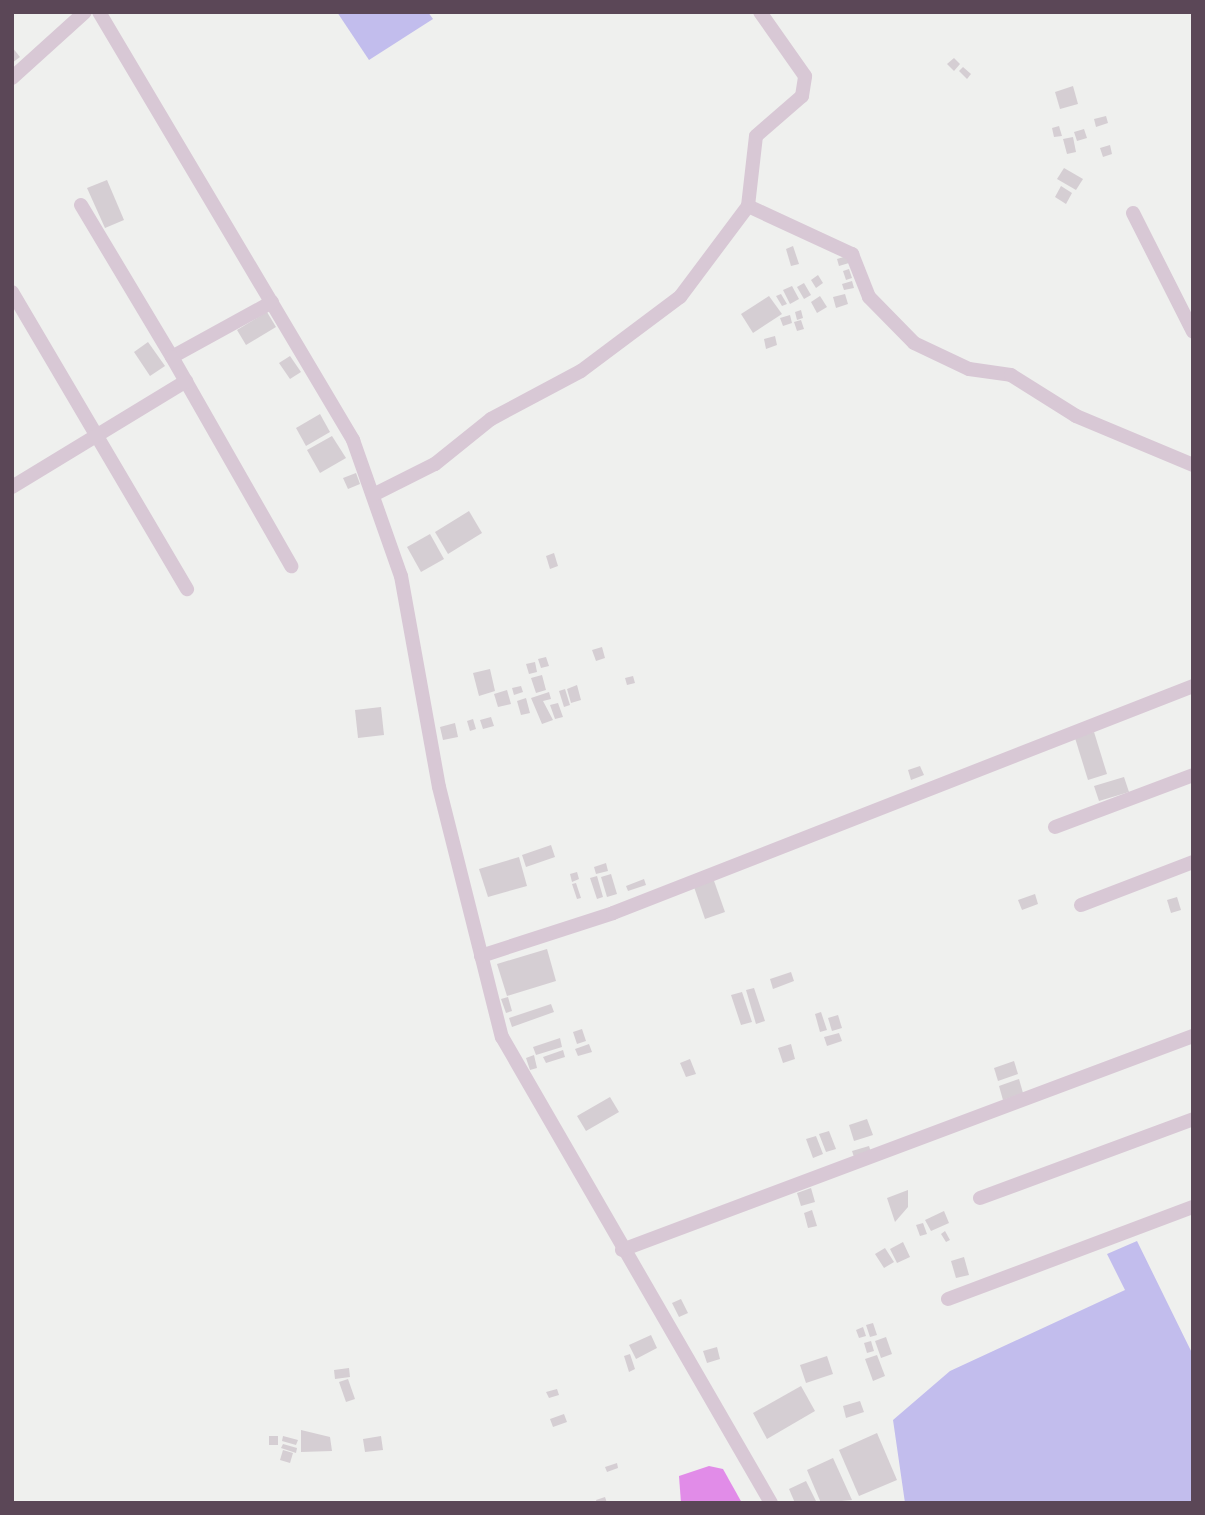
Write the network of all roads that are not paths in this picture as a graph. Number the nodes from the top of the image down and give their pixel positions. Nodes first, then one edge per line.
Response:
1 (85, 12) edge
2 (99, 12) edge
3 (760, 12) edge
4 (12, 78) edge
5 (81, 205) dead end
6 (748, 206) junction
7 (1133, 213) dead end
8 (12, 292) edge
9 (272, 302) junction
10 (1193, 332) edge
11 (172, 357) junction
12 (186, 381) junction
13 (96, 436) junction
14 (1193, 465) edge
15 (12, 488) edge
16 (373, 495) junction
17 (291, 566) dead end
18 (187, 589) dead end
19 (1193, 686) edge
20 (1193, 775) edge
21 (1055, 827) dead end
22 (1193, 862) edge
23 (1081, 905) dead end
24 (481, 956) junction
25 (1193, 1036) edge
26 (1193, 1119) edge
27 (980, 1198) dead end
28 (1193, 1207) edge
29 (622, 1250) junction
30 (948, 1299) dead end
31 (771, 1503) edge

1 - 4 street
2 - 9 street
3 - 6 street
5 - 11 street
6 - 14 street
6 - 16 street
7 - 10 street
8 - 13 street
9 - 11 street
9 - 16 street
11 - 12 street
12 - 13 street
12 - 17 street
13 - 15 street
13 - 18 street
16 - 24 street
19 - 24 street
20 - 21 street
22 - 23 street
24 - 29 street
25 - 29 street
26 - 27 street
28 - 30 street
29 - 31 street

